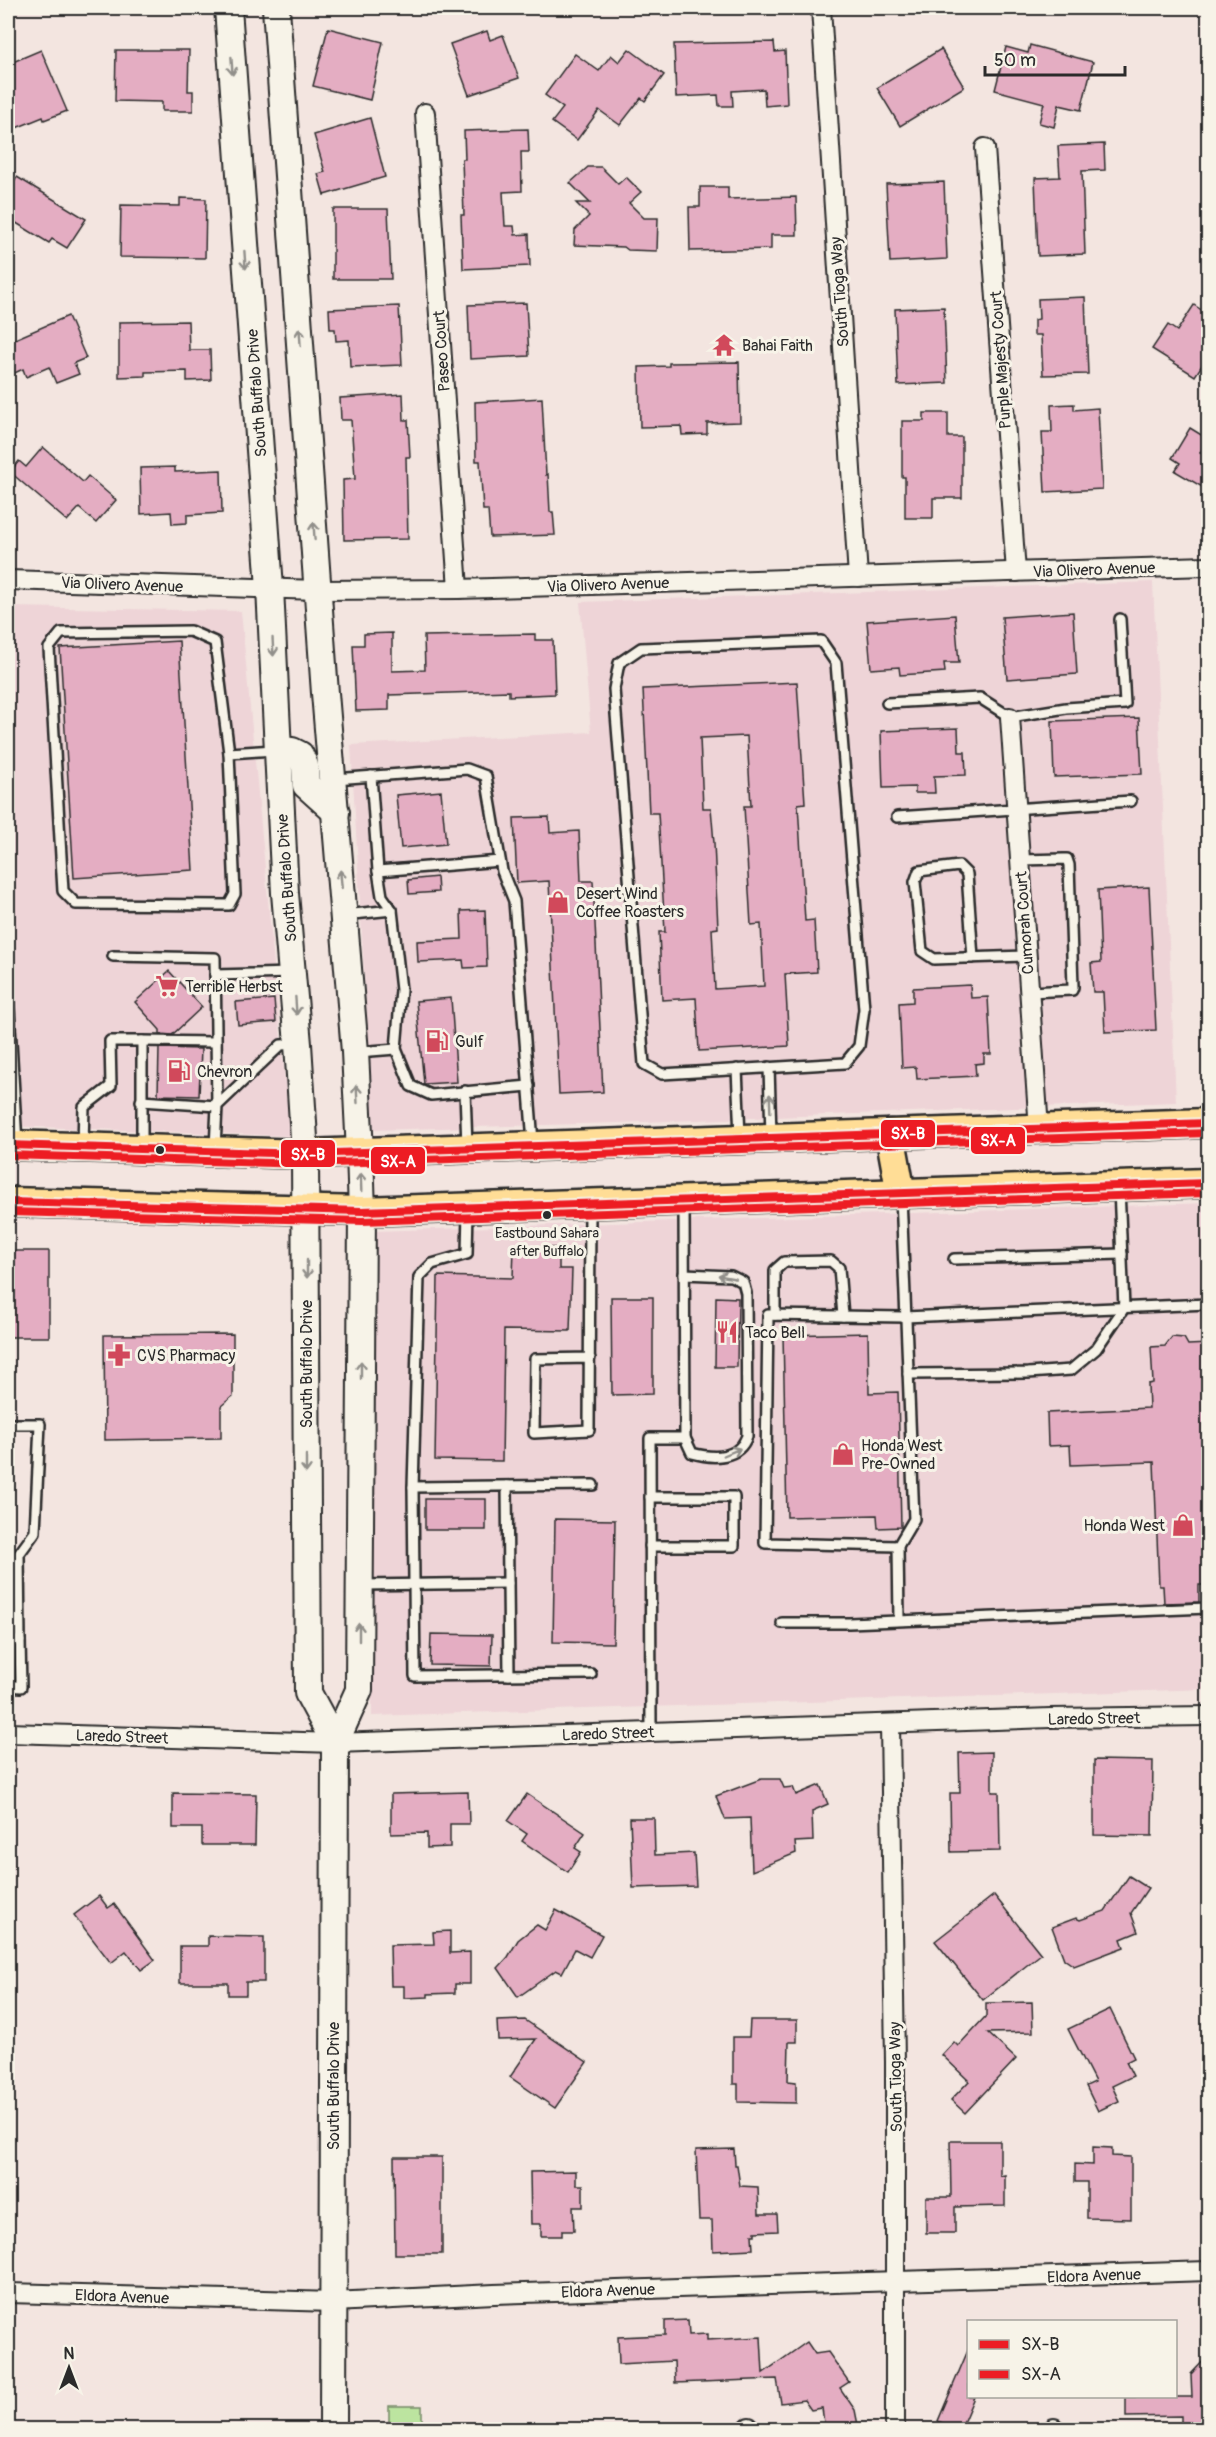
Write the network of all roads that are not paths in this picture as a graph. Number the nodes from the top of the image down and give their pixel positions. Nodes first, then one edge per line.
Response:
1 (228, 8) edge
2 (276, 8) edge
3 (821, 8) edge
4 (424, 113) dead end
5 (985, 148) dead end
6 (1209, 566) edge
7 (1016, 572) junction
8 (858, 576) junction
9 (8, 580) edge
10 (270, 588) junction
11 (458, 589) junction
12 (318, 590) junction
13 (1120, 619) dead end
14 (887, 703) dead end
15 (1010, 717) junction
16 (278, 750) junction
17 (229, 753) junction
18 (372, 776) junction
19 (333, 779) junction
20 (1131, 801) dead end
21 (1016, 808) junction
22 (336, 812) junction
23 (897, 817) dead end
24 (1020, 860) junction
25 (500, 861) junction
26 (378, 871) junction
27 (392, 910) junction
28 (344, 915) junction
29 (113, 956) dead end
30 (1027, 956) junction
31 (973, 958) junction
32 (293, 973) junction
33 (215, 975) junction
34 (8, 991) edge
35 (1029, 993) junction
36 (142, 1041) junction
37 (216, 1042) junction
38 (298, 1044) junction
39 (396, 1049) junction
40 (355, 1052) junction
41 (769, 1067) junction
42 (737, 1069) junction
43 (11, 1080) edge
44 (529, 1086) junction
45 (465, 1092) junction
46 (141, 1101) junction
47 (217, 1106) junction
48 (1209, 1123) edge
49 (1039, 1129) junction
50 (890, 1134) junction
51 (771, 1138) junction
52 (741, 1140) junction
53 (13, 1145) edge
54 (533, 1146) junction
55 (83, 1147) junction
56 (142, 1149) junction
57 (468, 1149) junction
58 (215, 1151) junction
59 (360, 1153) junction
60 (305, 1154) junction
61 (1209, 1183) edge
62 (1119, 1186) junction
63 (901, 1194) junction
64 (684, 1200) junction
65 (8, 1202) edge
66 (590, 1203) junction
67 (468, 1208) junction
68 (306, 1210) junction
69 (362, 1211) junction
70 (1122, 1254) junction
71 (954, 1259) dead end
72 (684, 1274) junction
73 (1209, 1304) edge
74 (1124, 1308) junction
75 (775, 1315) junction
76 (843, 1316) junction
77 (906, 1317) junction
78 (590, 1358) junction
79 (908, 1374) junction
80 (8, 1424) edge
81 (685, 1438) junction
82 (593, 1485) dead end
83 (507, 1486) junction
84 (413, 1487) junction
85 (650, 1497) junction
86 (650, 1546) junction
87 (898, 1546) junction
88 (8, 1554) edge
89 (19, 1554) junction
90 (508, 1583) junction
91 (414, 1584) junction
92 (359, 1585) junction
93 (1209, 1608) edge
94 (899, 1620) junction
95 (782, 1623) dead end
96 (8, 1641) edge
97 (20, 1641) junction
98 (591, 1674) dead end
99 (509, 1675) junction
100 (8, 1686) edge
101 (1209, 1716) edge
102 (891, 1724) junction
103 (651, 1732) junction
104 (8, 1733) edge
105 (335, 1743) junction
106 (1209, 2271) edge
107 (895, 2282) junction
108 (8, 2293) edge
109 (333, 2302) junction
110 (333, 2430) edge
111 (895, 2430) edge

1 -> 10 main road, South Buffalo Drive
12 -> 2 main road, South Buffalo Drive
3 - 8 street, South Tioga Way
4 - 11 street, Paseo Court
5 - 7 street, Purple Majesty Court
6 - 7 street, Via Olivero Avenue
7 - 8 street, Via Olivero Avenue
8 - 11 street, Via Olivero Avenue
9 - 10 street, Via Olivero Avenue
10 - 12 street, Via Olivero Avenue
10 -> 16 main road, South Buffalo Drive
11 - 12 street, Via Olivero Avenue
12 - 19 main road, South Buffalo Drive
13 - 15 lane
14 - 15 lane
15 - 21 street, Cumorah Court
16 - 17 lane
16 - 22 main road
16 - 32 main road, South Buffalo Drive
17 - 17 lane
18 - 19 lane
18 - 25 lane
18 - 26 lane
19 - 22 main road, South Buffalo Drive
20 - 21 lane
21 - 23 lane
21 - 24 street, Cumorah Court
28 -> 22 main road, South Buffalo Drive
24 - 30 street, Cumorah Court
24 - 35 lane
25 - 26 lane
25 - 44 lane
26 - 27 lane
27 - 28 lane
27 - 39 lane
28 - 40 main road, South Buffalo Drive
29 - 33 lane
30 - 31 lane
30 - 35 street, Cumorah Court
31 - 31 lane
32 - 33 lane
32 -> 38 main road, South Buffalo Drive
33 - 37 lane
34 - 43 lane
35 - 49 street, Cumorah Court
36 - 37 lane
36 - 46 lane
36 - 55 lane
37 - 47 lane
38 - 47 lane
38 - 60 main road, South Buffalo Drive
39 - 40 lane
39 - 45 lane
59 -> 40 main road, South Buffalo Drive
41 - 42 lane
41 - 42 lane
51 -> 41 lane
42 - 52 lane
43 - 53 lane
44 - 45 lane
44 - 54 lane
45 - 57 lane
46 - 47 lane
46 - 56 lane
47 - 58 lane
48 - 49 main road
49 - 50 main road
50 - 51 main road
50 - 63 main road
51 - 52 main road
52 - 54 main road
53 - 55 main road
54 - 57 main road
55 - 56 main road
56 - 58 main road
57 - 59 main road
58 - 60 main road
59 - 60 main road
69 -> 59 main road, South Buffalo Drive
60 - 68 main road, South Buffalo Drive
61 - 62 main road
62 - 63 main road
62 - 70 lane
63 - 64 main road
63 - 77 lane
64 - 66 main road
64 - 72 lane
65 - 68 main road
66 - 67 main road
66 - 78 lane
67 - 69 main road
67 - 84 lane
68 - 69 main road
68 -> 105 main road, South Buffalo Drive
92 -> 69 main road, South Buffalo Drive
70 - 71 lane
70 - 74 lane
72 - 81 lane
81 -> 72 lane
73 - 74 lane
74 - 77 lane
74 - 79 lane
75 - 76 lane
75 - 76 lane
75 - 87 lane
76 - 77 lane
77 - 79 lane
78 - 78 lane
79 - 87 lane
80 - 89 lane
81 - 85 lane
82 - 83 lane
83 - 84 lane
83 - 90 lane
84 - 91 lane
85 - 86 lane
85 - 86 lane
86 - 103 lane
87 - 94 lane
88 - 89 lane
89 - 97 lane
90 - 91 lane
90 - 99 lane
91 - 92 lane
91 - 99 lane
105 -> 92 main road, South Buffalo Drive
93 - 94 lane
94 - 95 lane
96 - 97 lane
97 - 100 lane
98 - 99 lane
101 - 102 street, Laredo Street
102 - 103 street, Laredo Street
102 - 107 street, South Tioga Way
103 - 105 street, Laredo Street
104 - 105 street, Laredo Street
105 - 109 main road, South Buffalo Drive
106 - 107 street, Eldora Avenue
107 - 109 street, Eldora Avenue
107 - 111 street, South Tioga Way
108 - 109 street, Eldora Avenue
109 - 110 main road, South Buffalo Drive

